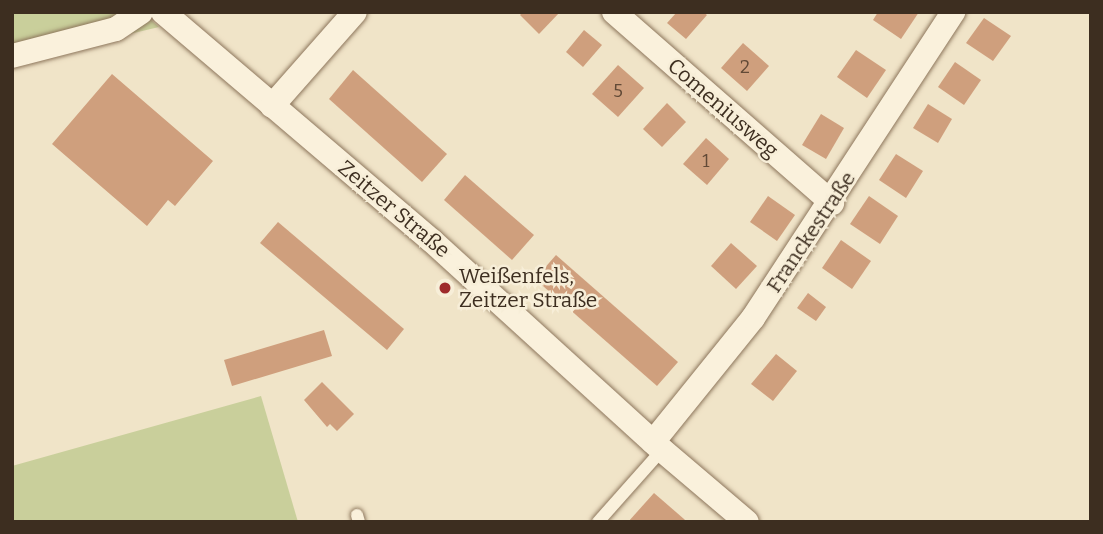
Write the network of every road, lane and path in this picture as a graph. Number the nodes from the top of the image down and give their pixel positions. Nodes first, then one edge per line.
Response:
1 (141, 12) edge
2 (163, 12) edge
3 (355, 12) edge
4 (614, 12) edge
5 (953, 12) edge
6 (12, 56) edge
7 (272, 106) junction
8 (831, 203) junction
9 (658, 446) junction
10 (597, 522) edge
11 (747, 522) edge

1 - 6 street
2 - 7 street, Zeitzer Straße
3 - 7 street
4 - 8 street, Comeniusweg
5 - 8 street, Franckestraße
7 - 9 street, Zeitzer Straße
8 - 9 street, Franckestraße
9 - 10 lane
9 - 11 street, Zeitzer Straße

